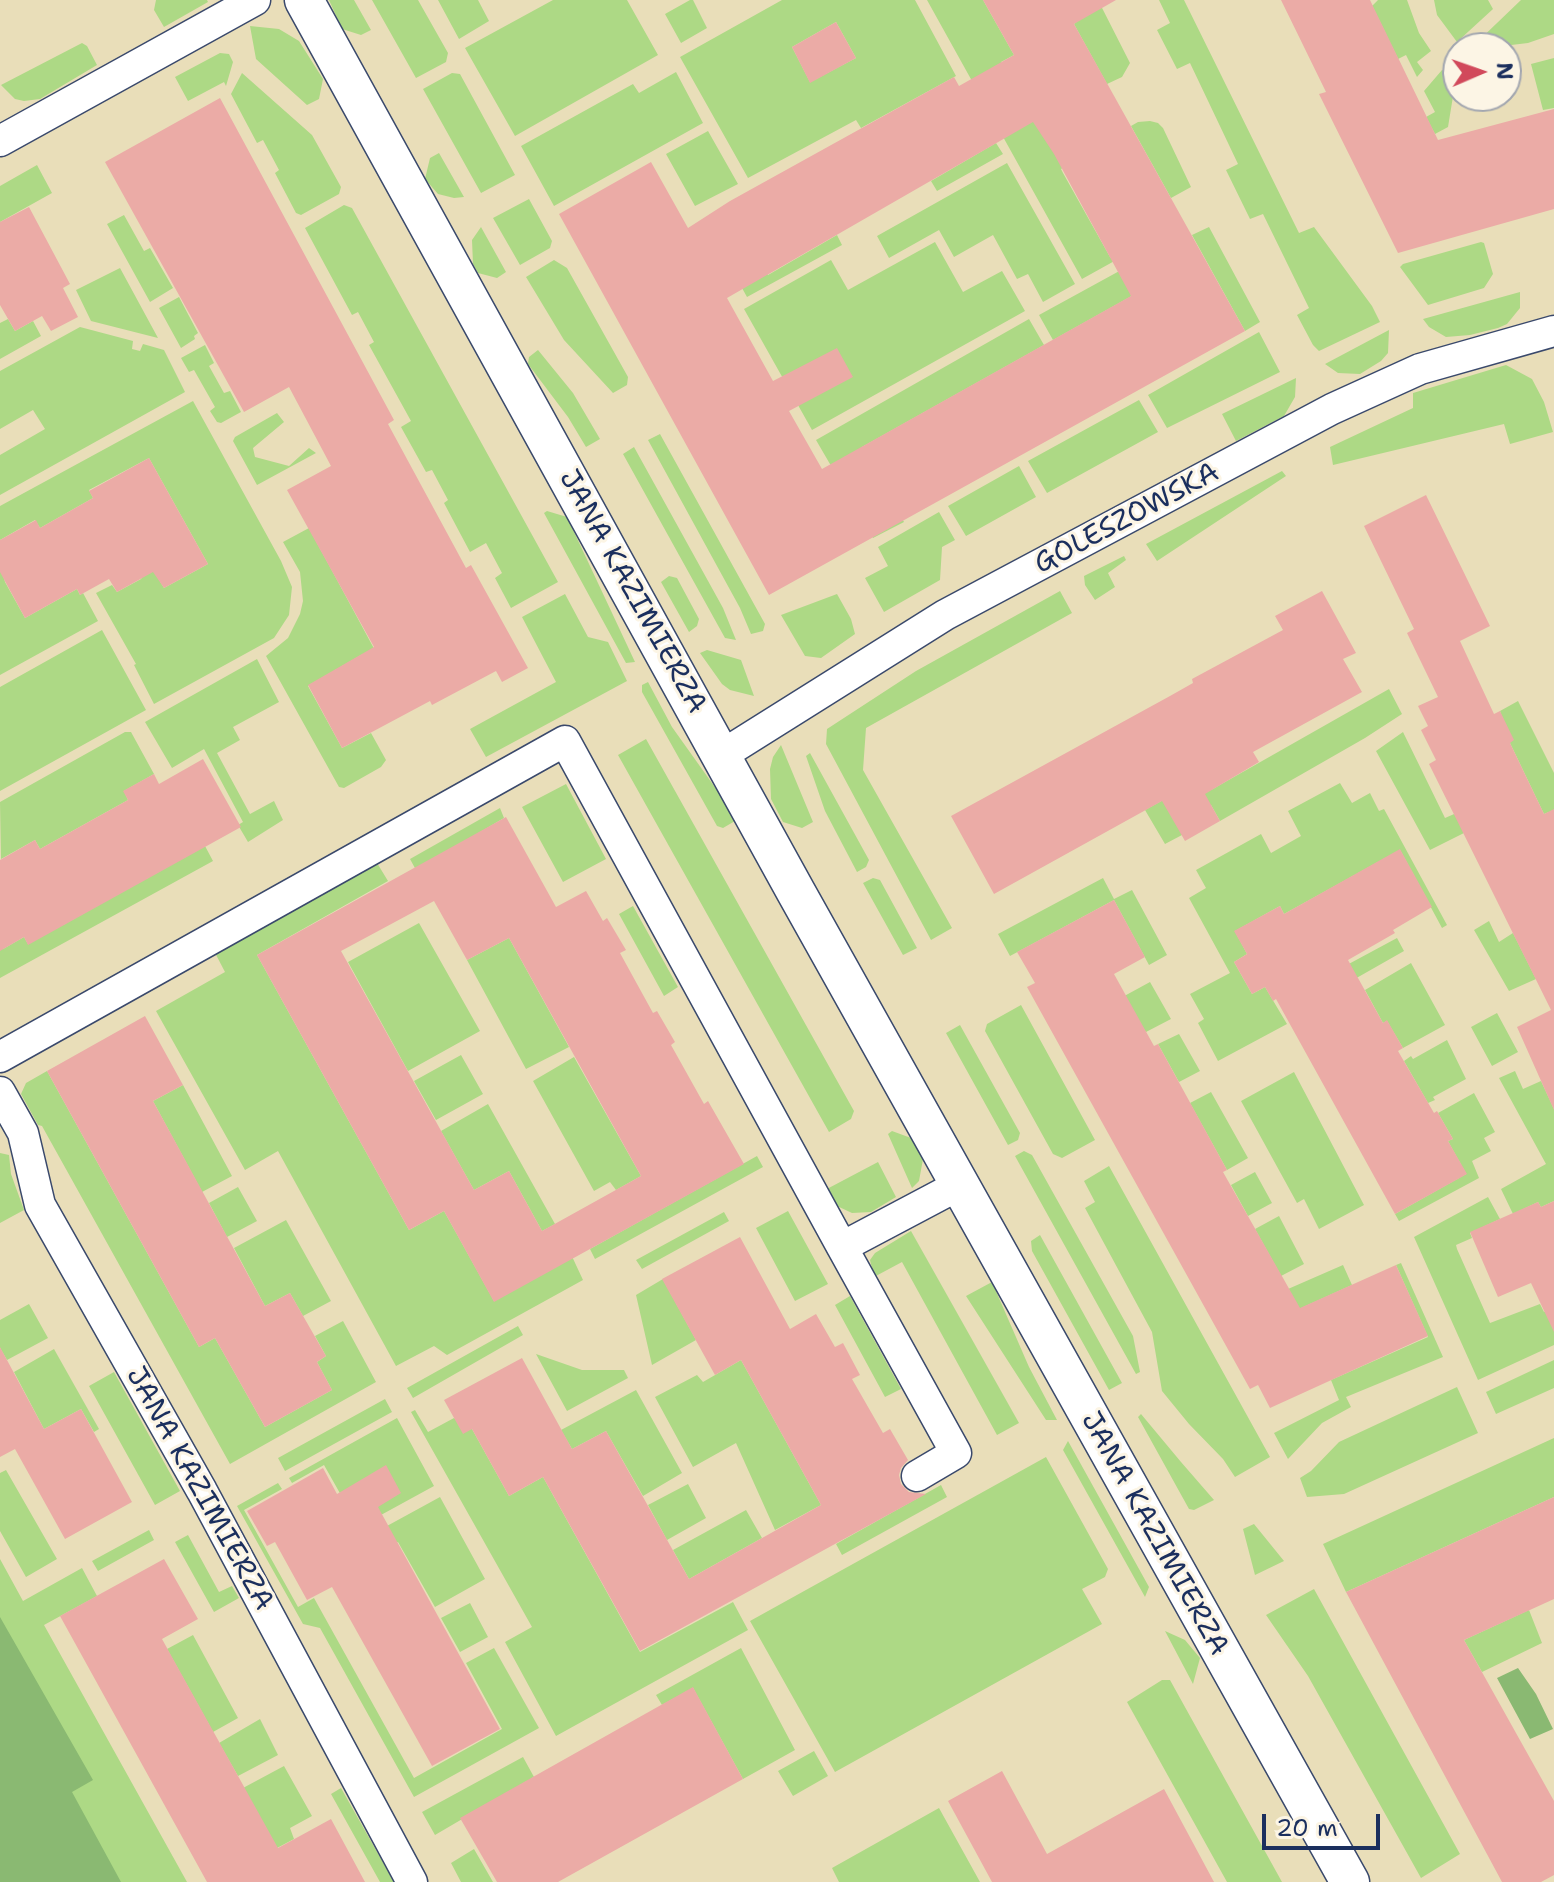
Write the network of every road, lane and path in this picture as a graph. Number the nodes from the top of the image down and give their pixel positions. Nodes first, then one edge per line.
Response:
1 (255, 0) edge
2 (304, 0) edge
3 (0, 141) edge
4 (1554, 331) edge
5 (722, 755) junction
6 (0, 1057) edge
7 (0, 1092) edge
8 (961, 1184) junction
9 (842, 1247) junction
10 (917, 1476) dead end
11 (412, 1882) edge
12 (1350, 1882) edge

1 - 3 street
2 - 5 street, JANA KAZIMIERZA
4 - 5 street, GOLESZOWSKA
5 - 8 street, JANA KAZIMIERZA
6 - 9 street
7 - 11 street, JANA KAZIMIERZA
8 - 9 street
8 - 12 street, JANA KAZIMIERZA
9 - 10 street

